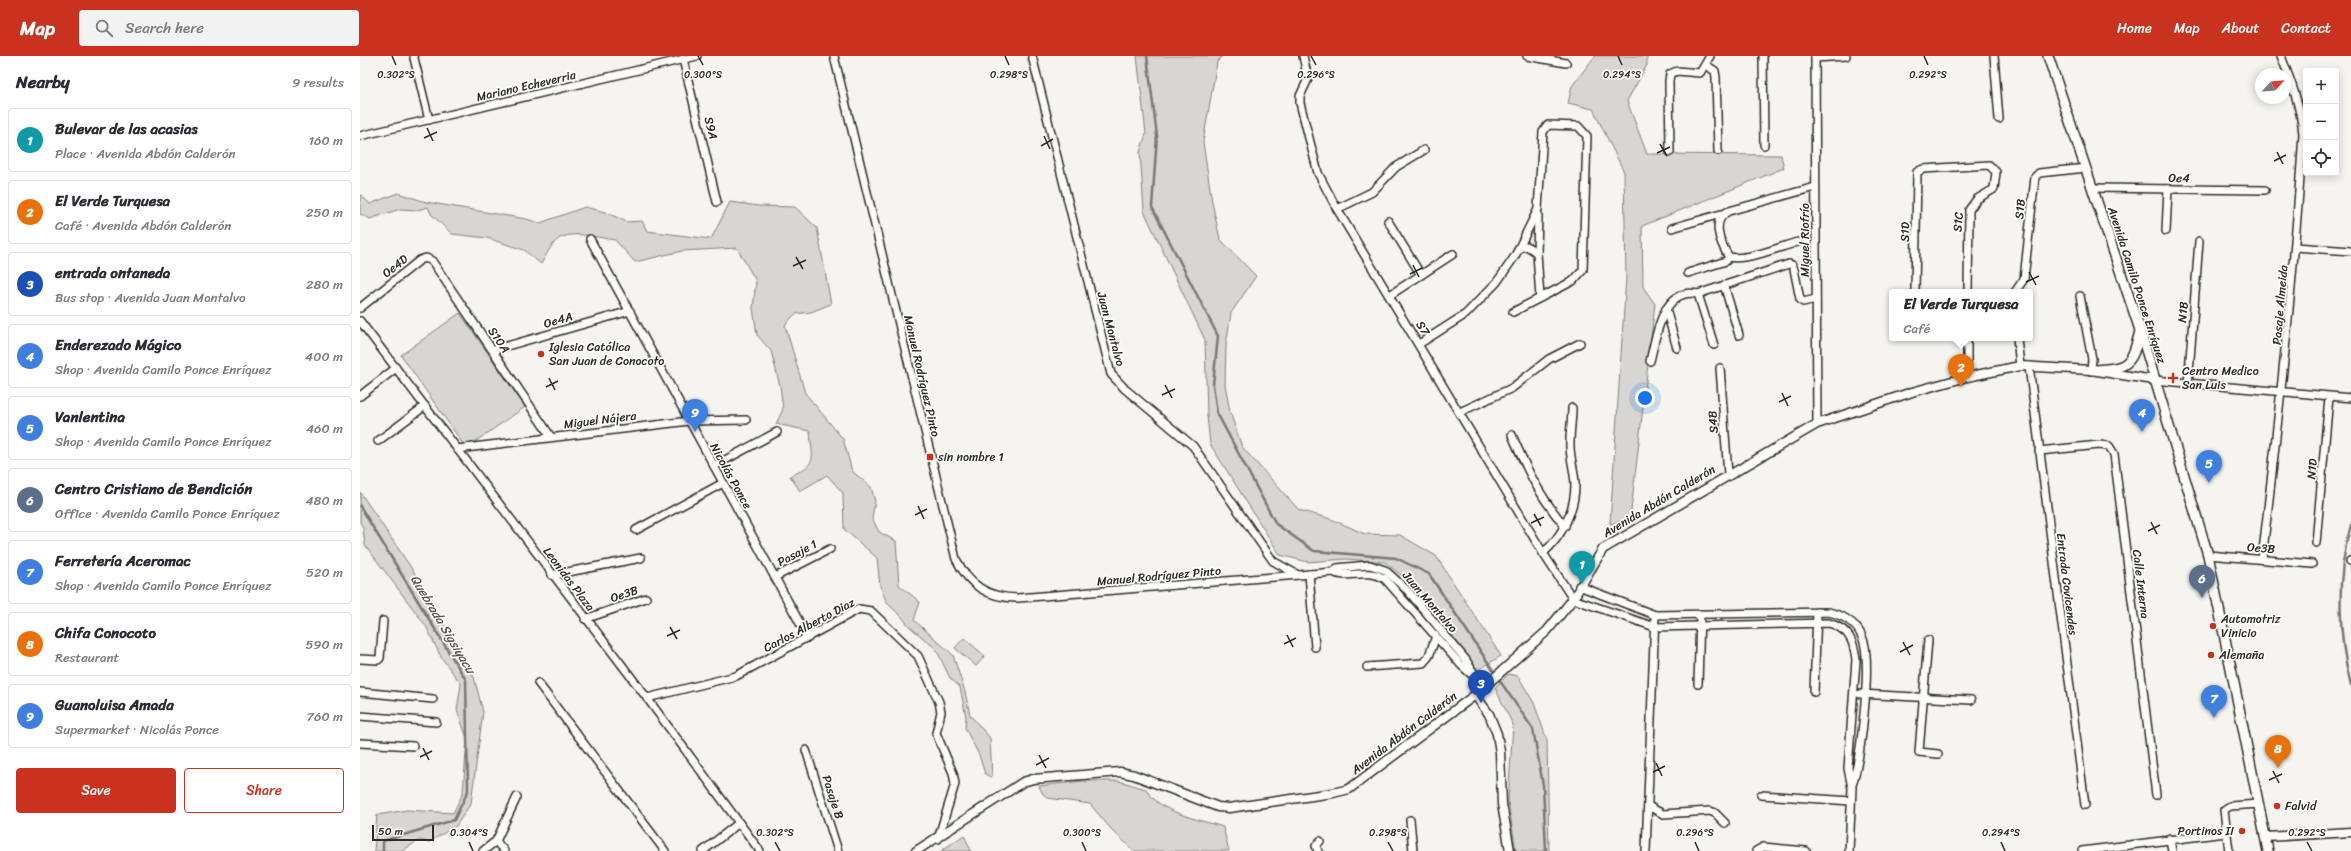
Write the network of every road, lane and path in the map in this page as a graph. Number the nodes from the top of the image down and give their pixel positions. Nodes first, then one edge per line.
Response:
1 (697, 56) edge
2 (834, 56) edge
3 (1032, 56) edge
4 (1303, 56) edge
5 (1527, 56) edge
6 (1710, 56) edge
7 (1763, 56) edge
8 (1846, 56) edge
9 (1994, 56) edge
10 (2048, 56) edge
11 (2281, 56) edge
12 (1815, 57) edge
13 (414, 58) dead end
14 (683, 59) junction
15 (1566, 63) dead end
16 (1706, 65) junction
17 (2000, 118) dead end
18 (429, 120) junction
19 (360, 136) edge
20 (1764, 145) dead end
21 (1424, 150) dead end
22 (1718, 151) dead end
23 (1670, 152) dead end
24 (2086, 168) junction
25 (1917, 172) joint
26 (1815, 188) junction
27 (2093, 188) junction
28 (2168, 189) junction
29 (2265, 190) dead end
30 (717, 202) dead end
31 (1337, 209) junction
32 (1538, 210) junction
33 (1721, 214) junction
34 (1388, 221) dead end
35 (1672, 228) dead end
36 (2166, 231) dead end
37 (590, 239) dead end
38 (2199, 241) dead end
39 (1798, 242) dead end
40 (2296, 247) junction
41 (1519, 248) junction
42 (2351, 251) edge
43 (1537, 253) junction
44 (1453, 254) dead end
45 (1729, 257) junction
46 (426, 258) joint
47 (1688, 273) dead end
48 (1422, 275) junction
49 (1724, 285) junction
50 (1916, 289) edge
51 (1968, 289) edge
52 (2018, 289) edge
53 (1698, 294) junction
54 (1390, 295) junction
55 (2080, 296) dead end
56 (1540, 298) junction
57 (1816, 299) junction
58 (360, 308) edge
59 (1666, 308) junction
60 (630, 311) junction
61 (1513, 312) dead end
62 (360, 321) edge
63 (2140, 330) junction
64 (1739, 335) dead end
65 (1967, 341) edge
66 (2017, 341) edge
67 (1580, 343) dead end
68 (1419, 344) junction
69 (1714, 345) dead end
70 (1677, 348) dead end
71 (493, 350) junction
72 (1650, 361) dead end
73 (2020, 366) junction
74 (2029, 366) junction
75 (396, 368) junction
76 (1720, 368) dead end
77 (2091, 370) junction
78 (1967, 376) junction
79 (2154, 380) junction
80 (2188, 385) junction
81 (2282, 392) junction
82 (360, 396) edge
83 (2329, 397) junction
84 (2351, 398) edge
85 (425, 406) junction
86 (1572, 408) dead end
87 (1460, 412) junction
88 (746, 420) dead end
89 (689, 421) junction
90 (1817, 424) junction
91 (776, 432) dead end
92 (1512, 435) dead end
93 (551, 437) junction
94 (378, 441) dead end
95 (457, 449) junction
96 (2039, 451) junction
97 (714, 466) junction
98 (1728, 474) junction
99 (723, 483) junction
100 (1565, 526) junction
101 (636, 530) dead end
102 (2316, 543) dead end
103 (830, 549) dead end
104 (1543, 553) junction
105 (2208, 555) junction
106 (641, 558) dead end
107 (2262, 559) junction
108 (2312, 564) dead end
109 (1333, 572) junction
110 (1309, 574) junction
111 (552, 575) junction
112 (1299, 575) junction
113 (775, 577) junction
114 (1579, 586) junction
115 (646, 598) dead end
116 (1573, 599) junction
117 (1817, 612) junction
118 (1761, 613) junction
119 (1700, 614) junction
120 (1655, 615) junction
121 (585, 619) junction
122 (382, 621) dead end
123 (1818, 623) junction
124 (1762, 624) junction
125 (1701, 626) junction
126 (1655, 627) junction
127 (1436, 636) junction
128 (808, 638) junction
129 (1928, 640) dead end
130 (1315, 647) dead end
131 (360, 659) edge
132 (1367, 667) dead end
133 (1473, 675) junction
134 (538, 683) dead end
135 (1698, 684) dead end
136 (1483, 689) junction
137 (360, 692) edge
138 (1814, 692) dead end
139 (1854, 693) junction
140 (1475, 695) junction
141 (1864, 695) junction
142 (647, 698) junction
143 (1923, 698) junction
144 (433, 699) dead end
145 (1971, 700) dead end
146 (360, 716) edge
147 (1852, 720) junction
148 (436, 722) dead end
149 (1862, 722) junction
150 (360, 743) edge
151 (413, 746) dead end
152 (806, 750) dead end
153 (1938, 754) dead end
154 (1852, 788) junction
155 (1761, 795) dead end
156 (2156, 795) dead end
157 (517, 798) dead end
158 (1851, 802) junction
159 (2259, 804) junction
160 (2085, 805) dead end
161 (1648, 806) junction
162 (1410, 820) dead end
163 (739, 823) junction
164 (1725, 823) dead end
165 (2351, 832) edge
166 (2225, 833) junction
167 (2266, 837) junction
168 (938, 839) junction
169 (2170, 839) junction
170 (496, 841) junction
171 (1320, 841) dead end
172 (1645, 849) edge
173 (2120, 849) edge
174 (483, 851) edge
175 (504, 851) edge
176 (665, 851) edge
177 (703, 851) edge
178 (760, 851) edge
179 (838, 851) edge
180 (916, 851) edge
181 (1318, 851) edge
182 (1413, 851) edge
183 (1510, 851) edge
184 (1756, 851) edge
185 (1806, 851) edge
186 (1849, 851) edge
187 (2082, 851) edge
188 (2172, 851) edge
189 (2229, 851) edge
190 (2268, 851) edge

1 - 14 street, Mariano Echeverria
2 - 112 street, Manuel Rodríguez Pinto
3 - 112 street, Juan Montalvo
4 - 31 street, S7
5 - 15 street
6 - 16 street
7 - 20 street
8 - 12 street
9 - 17 street
10 - 24 main road, Avenida Camilo Ponce Enríquez
11 - 40 street, Pasaje Almeida
12 - 26 street, Miguel Riofrío
13 - 18 street
14 - 18 street, Mariano Echeverria
14 - 30 street, S9A
16 - 22 street
16 - 23 street
18 - 19 street, Mariano Echeverria
21 - 31 street
24 - 27 main road, Avenida Camilo Ponce Enríquez
24 - 52 street, S1B
25 - 50 street, S1D
25 - 51 street, S1C
26 - 33 street
26 - 57 street, Miguel Riofrío
27 - 28 street, Oe4
27 - 63 main road, Avenida Camilo Ponce Enríquez
28 - 29 street, Oe4
28 - 36 street
31 - 54 street, S7
32 - 41 street
32 - 43 street
32 - 56 street
33 - 35 street
33 - 45 street
34 - 48 street
37 - 60 street, Nicolás Ponce
38 - 80 street, N1B
39 - 45 street
40 - 42 street
40 - 81 street, Pasaje Almeida
41 - 43 street
41 - 68 street
43 - 56 street
44 - 48 street
45 - 47 street
46 - 58 street, Oe4D
46 - 71 street, S10A
48 - 54 street
49 - 53 street
49 - 57 street
49 - 64 street
53 - 59 street
53 - 69 street
54 - 68 street, S7
55 - 77 street
56 - 61 street
57 - 90 street, Miguel Riofrío
59 - 70 street
59 - 72 street
60 - 71 street, Oe4A
60 - 89 street, Nicolás Ponce
62 - 75 street, Leonidas Plaza
63 - 77 main road
63 - 79 main road, Avenida Camilo Ponce Enríquez
65 - 78 street
66 - 73 street
67 - 87 street
68 - 87 street, S7
71 - 93 street, S10A
73 - 74 street, Avenida Abdón Calderón
73 - 78 street, Avenida Abdón Calderón
74 - 77 street, Avenida Abdón Calderón
74 - 96 street, Entrada Covicendes
75 - 82 street
75 - 85 street, Leonidas Plaza
76 - 98 street, S4B
77 - 79 street, Avenida Abdón Calderón
78 - 90 street, Avenida Abdón Calderón
79 - 80 street, Avenida Abdón Calderón
79 - 105 main road, Avenida Camilo Ponce Enríquez
80 - 81 street, Avenida Abdón Calderón
81 - 83 street, Avenida Abdón Calderón
81 - 107 street, Pasaje Almeida
83 - 84 street, Avenida Abdón Calderón
83 - 102 street, N1D
85 - 94 street
85 - 95 street, Leonidas Plaza
86 - 100 street
87 - 104 street, S7
88 - 89 street, Miguel Nájera
89 - 93 street, Miguel Nájera
89 - 97 street, Nicolás Ponce
90 - 98 street, Avenida Abdón Calderón
91 - 97 street
92 - 100 street
93 - 95 street, Miguel Nájera
95 - 111 street, Leonidas Plaza
96 - 156 street, Calle Interna
96 - 160 street, Entrada Covicendes
97 - 99 street, Nicolás Ponce
98 - 114 street, Avenida Abdón Calderón
99 - 101 street
99 - 113 street, Nicolás Ponce
100 - 104 street
103 - 113 street, Pasaje 1
104 - 116 street, S7
105 - 107 street, Oe3B
105 - 159 main road, Avenida Camilo Ponce Enríquez
106 - 111 street
107 - 108 street, Oe3B
109 - 110 street, Juan Montalvo
109 - 127 street, Juan Montalvo
109 - 133 street, Juan Montalvo
110 - 112 street, Juan Montalvo
110 - 130 street
111 - 121 street, Leonidas Plaza
113 - 128 street, Nicolás Ponce
114 - 116 street, Avenida Abdón Calderón
114 - 120 street
115 - 121 street, Oe3B
116 - 126 street
116 - 136 street, Avenida Abdón Calderón
117 - 118 street
117 - 123 street
117 - 141 street
118 - 119 street
118 - 124 street
119 - 120 street
119 - 125 street
120 - 126 street
121 - 142 street, Leonidas Plaza
122 - 131 street
123 - 124 street
123 - 138 street
123 - 139 street
124 - 125 street
125 - 126 street
125 - 135 street
126 - 161 street
127 - 132 street
127 - 133 street, Juan Montalvo
128 - 142 street, Carlos Alberto Diaz
128 - 168 street, Carlos Alberto Diaz
129 - 143 street
133 - 136 street, Juan Montalvo
134 - 176 street
136 - 140 street, Avenida Abdón Calderón
137 - 144 street
139 - 141 street
139 - 147 street
140 - 168 street, Avenida Abdón Calderón
140 - 183 street
141 - 143 street
141 - 149 street
142 - 163 street, Leonidas Plaza
143 - 145 street
143 - 153 street
146 - 148 street
147 - 149 street
147 - 154 street
149 - 154 street
150 - 151 street
152 - 179 street, Pasaje B
154 - 158 street
155 - 158 street
157 - 170 street
158 - 186 street
159 - 166 street
159 - 167 main road, Avenida Camilo Ponce Enríquez
161 - 164 street
161 - 172 street
162 - 182 street
163 - 177 street
163 - 178 street, Leonidas Plaza
165 - 167 street
166 - 169 street
166 - 189 street
167 - 190 main road, Avenida Camilo Ponce Enríquez
168 - 180 street, Avenida Abdón Calderón
169 - 173 street
169 - 188 street
170 - 174 street
170 - 175 street
171 - 181 street
173 - 187 street
184 - 185 street

